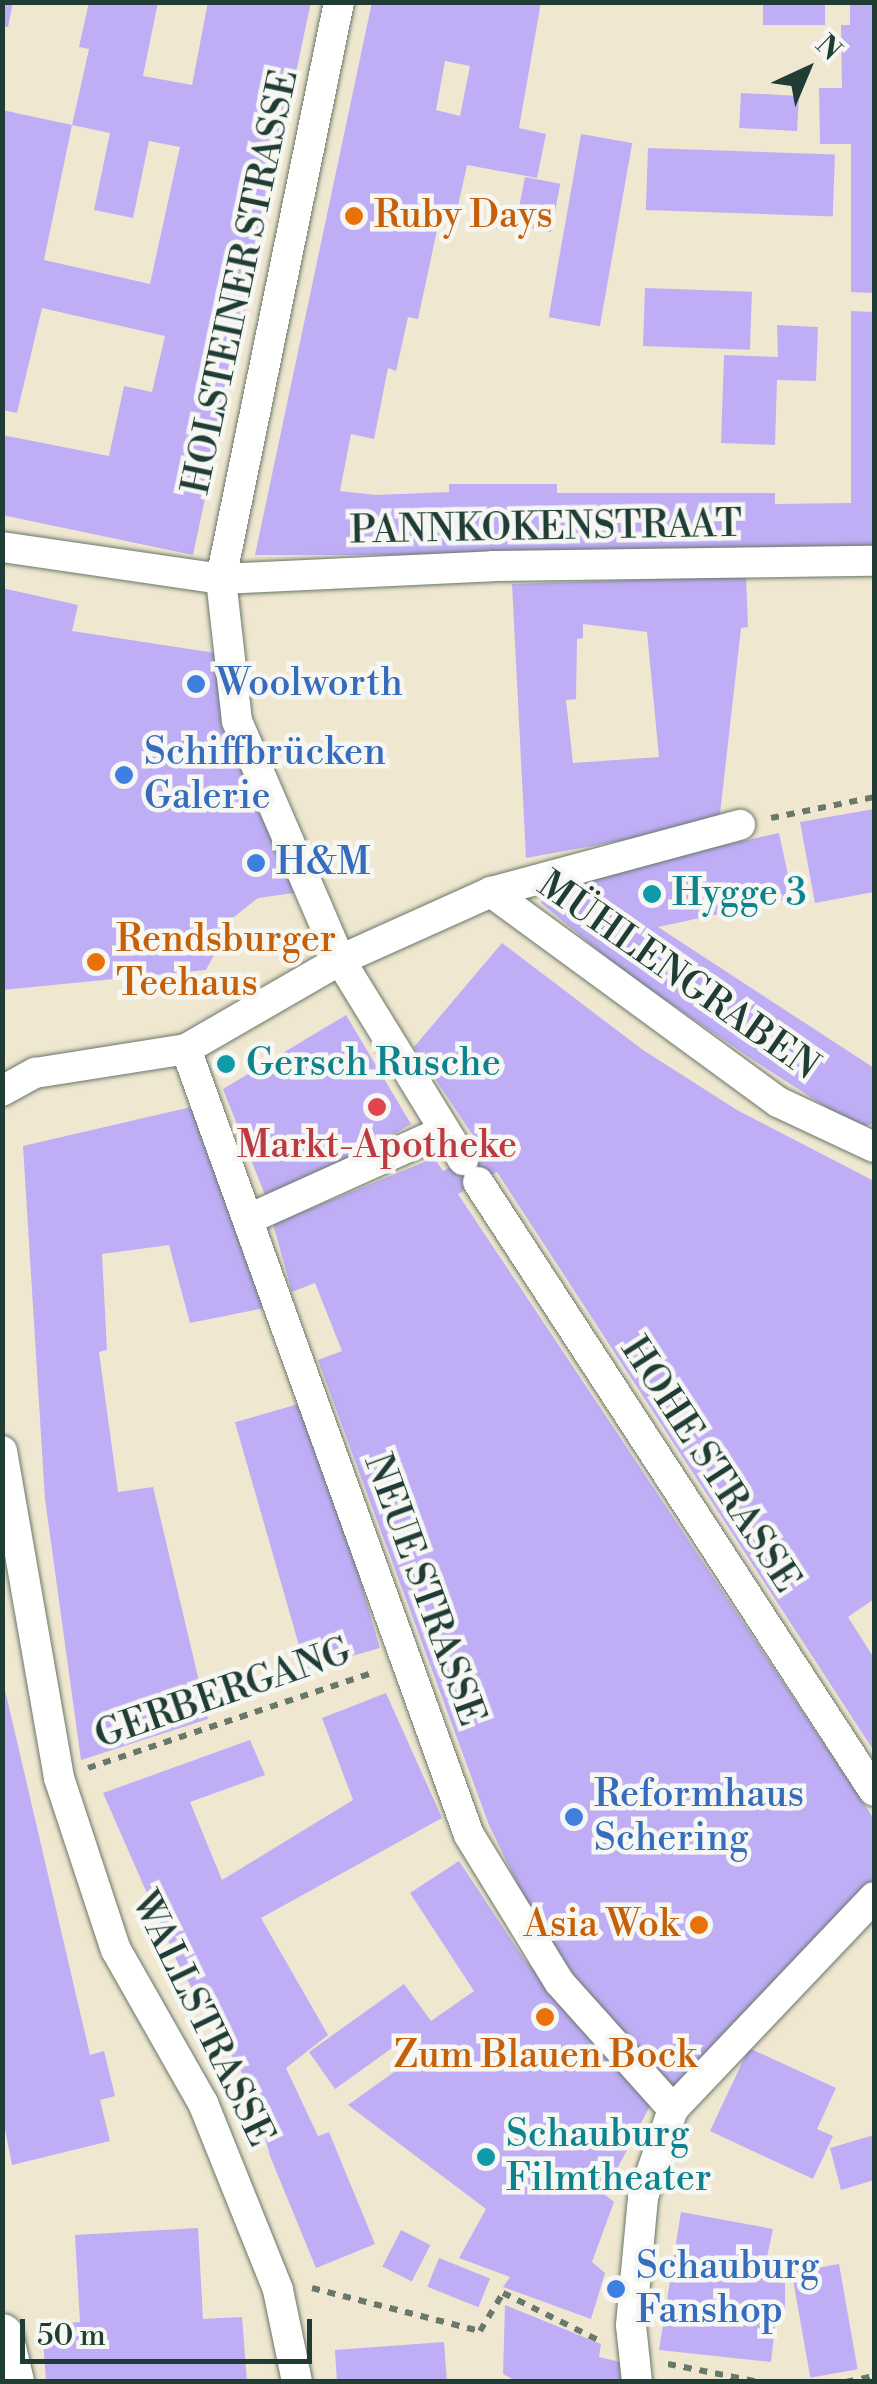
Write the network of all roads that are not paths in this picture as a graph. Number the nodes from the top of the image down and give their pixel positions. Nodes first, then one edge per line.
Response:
1 (340, 2) edge
2 (2, 547) edge
3 (874, 561) edge
4 (220, 578) junction
5 (740, 824) road end
6 (491, 892) junction
7 (340, 960) junction
8 (186, 1049) junction
9 (2, 1092) edge
10 (444, 1131) junction
11 (874, 1147) edge
12 (251, 1218) junction
13 (2, 1452) edge
14 (874, 1792) edge
15 (874, 1897) edge
16 (673, 2109) junction
17 (2, 2335) edge
18 (634, 2369) edge
19 (13, 2382) edge
20 (297, 2382) edge

1 - 4 street, HOLSTEINER STRASSE
2 - 4 street, PANNKOKENSTRAAT
3 - 4 street, PANNKOKENSTRAAT
4 - 7 street, HOLSTEINER STRASSE
5 - 6 street
6 - 7 street
6 - 11 street, MÜHLENGRABEN
7 - 8 street
7 - 10 street, HOHE STRASSE
8 - 9 street
8 - 12 street, NEUE STRASSE
10 - 12 street
10 - 14 street, HOHE STRASSE
12 - 16 street, NEUE STRASSE
13 - 20 street, WALLSTRASSE
15 - 16 street
16 - 18 street
17 - 19 main road

